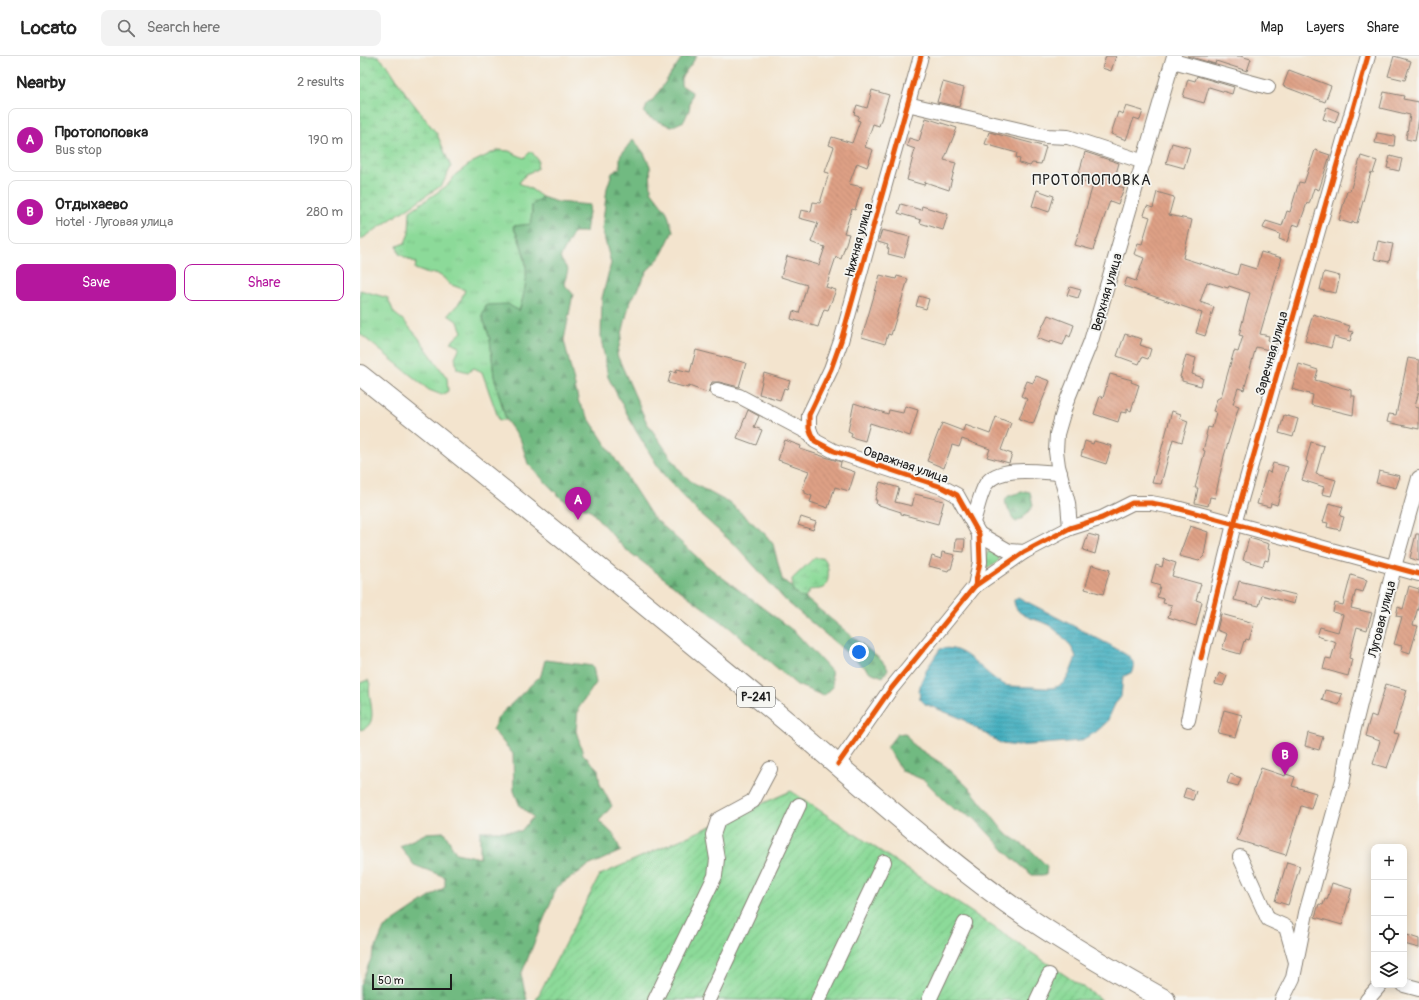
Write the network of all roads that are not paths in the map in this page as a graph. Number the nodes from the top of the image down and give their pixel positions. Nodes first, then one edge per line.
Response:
1 (921, 56) edge
2 (1368, 56) edge
3 (1174, 58) edge
4 (1268, 87) dead end
5 (907, 104) junction
6 (1144, 162) junction
7 (360, 375) edge
8 (717, 390) dead end
9 (810, 431) junction
10 (1060, 473) junction
11 (1419, 478) edge
12 (1234, 524) junction
13 (976, 528) junction
14 (1070, 528) junction
15 (1024, 552) junction
16 (1394, 567) junction
17 (1419, 574) edge
18 (975, 586) junction
19 (1188, 720) dead end
20 (838, 764) junction
21 (770, 769) dead end
22 (799, 805) dead end
23 (1240, 857) dead end
24 (884, 862) dead end
25 (965, 923) dead end
26 (1296, 964) junction
27 (1049, 975) dead end
28 (1407, 986) edge
29 (1377, 988) edge
30 (1419, 989) edge
31 (655, 1000) edge
32 (708, 1000) edge
33 (818, 1000) edge
34 (929, 1000) edge
35 (1037, 1000) edge
36 (1166, 1000) edge
37 (1282, 1000) edge
38 (1367, 1000) edge

1 - 5 street, Нижняя улица
2 - 12 street, Заречная улица
3 - 4 street
3 - 6 street, Верхняя улица
5 - 6 street
5 - 9 street, Нижняя улица
6 - 10 street, Верхняя улица
7 - 20 highway, Р-241
8 - 9 street, Овражная улица
9 - 13 street, Овражная улица
10 - 13 street
10 - 14 street, Верхняя улица
11 - 16 street, Луговая улица
12 - 14 street
12 - 16 street
12 - 19 street, Заречная улица
13 - 15 street
13 - 18 street, Овражная улица
14 - 15 street
15 - 18 street
16 - 17 street
16 - 26 street, Луговая улица
18 - 20 street
20 - 36 highway, Р-241
21 - 31 street
22 - 32 street
23 - 26 street
24 - 33 street
25 - 34 street
26 - 37 street, Луговая улица
27 - 35 street
28 - 30 street
29 - 38 street

